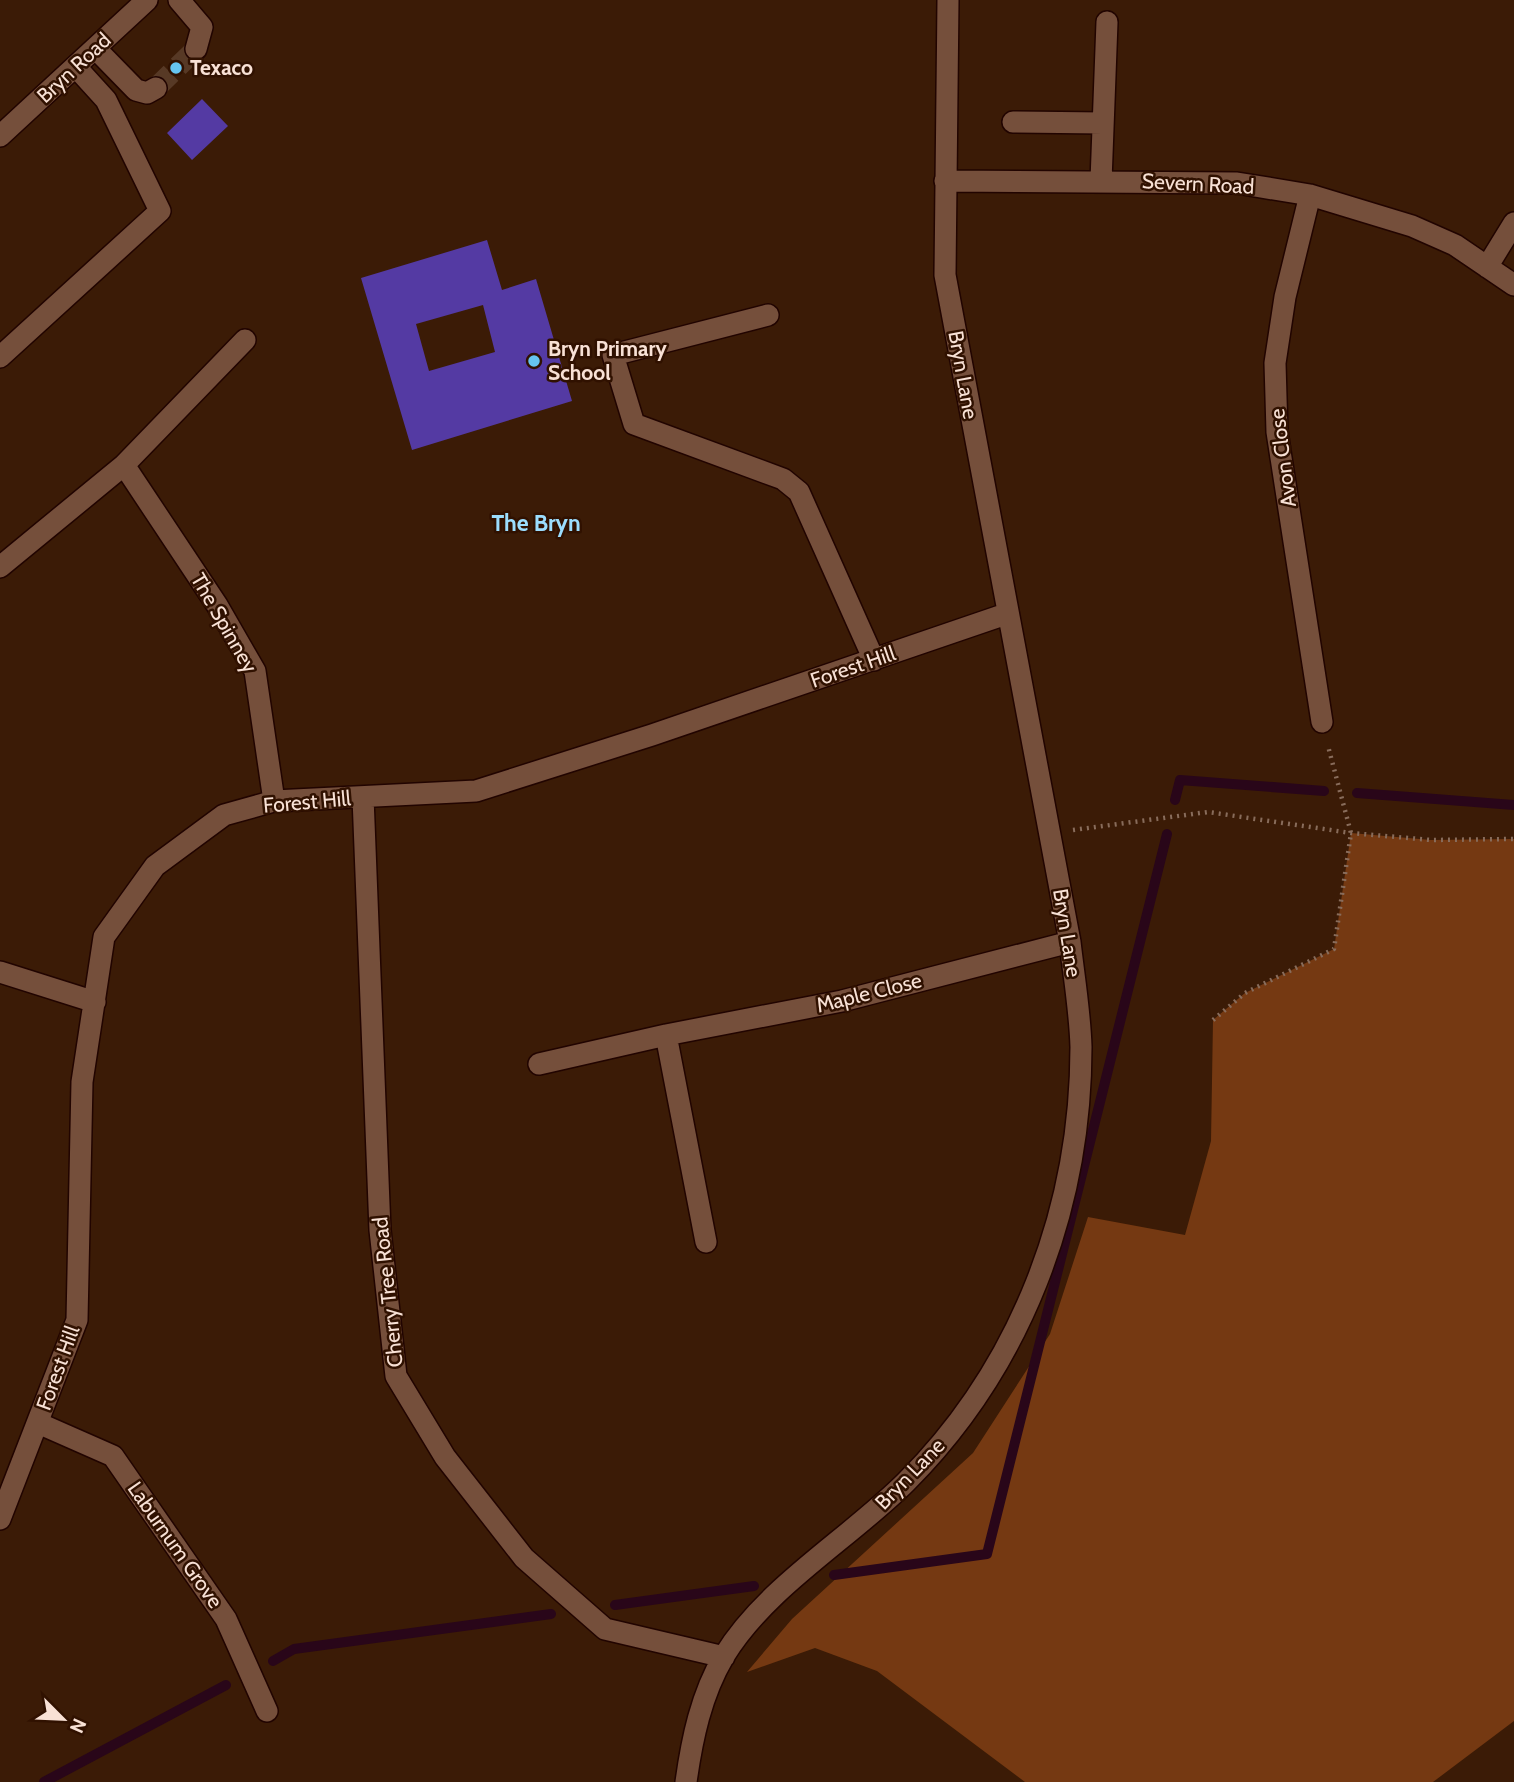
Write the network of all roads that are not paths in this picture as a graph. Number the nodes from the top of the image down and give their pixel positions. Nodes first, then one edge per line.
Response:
1 (147, 0) edge
2 (179, 0) edge
3 (948, 0) edge
4 (1107, 22) dead end
5 (96, 48) junction
6 (196, 49) dead end
7 (76, 67) junction
8 (156, 88) dead end
9 (1013, 122) dead end
10 (1103, 123) junction
11 (0, 136) edge
12 (945, 181) junction
13 (1101, 181) junction
14 (1310, 195) junction
15 (1514, 223) edge
16 (1487, 267) junction
17 (1514, 285) edge
18 (768, 315) dead end
19 (245, 340) dead end
20 (0, 357) edge
21 (124, 465) junction
22 (0, 567) edge
23 (1006, 614) junction
24 (874, 660) junction
25 (1322, 722) road end
26 (363, 797) junction
27 (274, 801) junction
28 (1070, 942) junction
29 (0, 972) edge
30 (94, 1002) junction
31 (666, 1035) junction
32 (539, 1064) dead end
33 (706, 1242) dead end
34 (38, 1423) junction
35 (0, 1518) edge
36 (724, 1657) junction
37 (267, 1711) dead end
38 (686, 1782) edge

1 - 5 street, Bryn Road
2 - 6 street
3 - 12 street, Bryn Lane
4 - 10 street
5 - 7 street, Bryn Road
5 - 8 street
7 - 11 street, Bryn Road
7 - 20 street
9 - 10 street
10 - 13 street
12 - 13 street, Severn Road
12 - 23 street, Bryn Lane
13 - 14 street, Severn Road
14 - 16 street, Severn Road
14 - 25 street, Avon Close
15 - 16 street
16 - 17 street, Severn Road
18 - 24 street
19 - 21 street
21 - 22 street
21 - 27 street, The Spinney
23 - 24 street, Forest Hill
23 - 28 street, Bryn Lane
24 - 26 street, Forest Hill
26 - 27 street, Forest Hill
26 - 36 street, Cherry Tree Road
27 - 30 street, Forest Hill
28 - 31 street, Maple Close
28 - 36 street, Bryn Lane
29 - 30 street
30 - 34 street, Forest Hill
31 - 32 street, Maple Close
31 - 33 street
34 - 35 street, Forest Hill
34 - 37 street, Laburnum Grove
36 - 38 street, Bryn Lane

